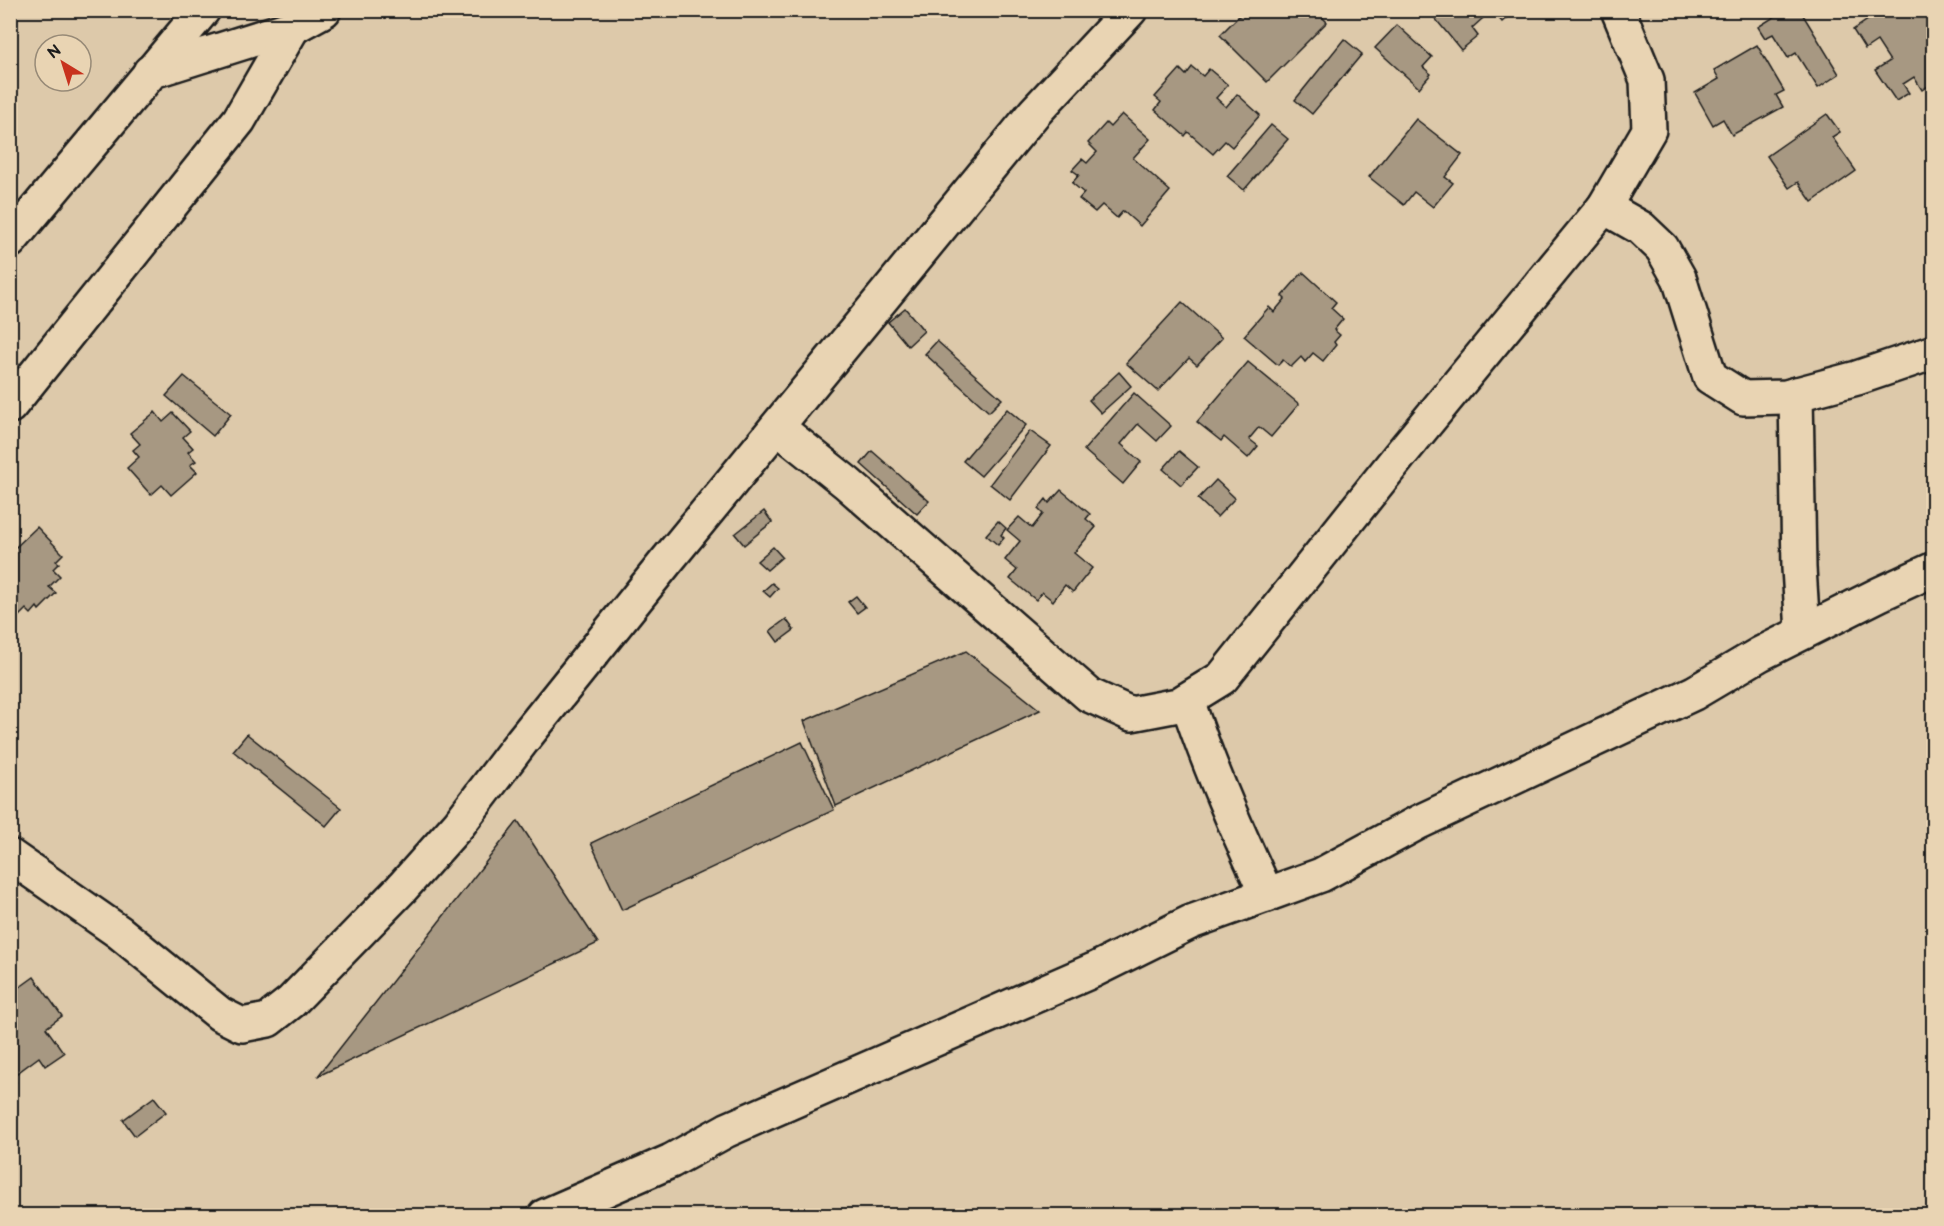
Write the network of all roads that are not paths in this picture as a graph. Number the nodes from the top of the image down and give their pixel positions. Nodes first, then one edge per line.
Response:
1 (203, 10) edge
2 (1130, 10) edge
3 (1618, 10) edge
4 (310, 16) edge
5 (150, 72) junction
6 (1604, 207) junction
7 (10, 241) edge
8 (1934, 352) edge
9 (1796, 394) junction
10 (10, 406) edge
11 (777, 427) junction
12 (1934, 569) edge
13 (1803, 632) junction
14 (1186, 700) junction
15 (10, 856) edge
16 (1267, 895) junction
17 (545, 1215) edge

1 - 5 main road
2 - 11 main road
3 - 6 main road
4 - 5 main road
4 - 10 main road
5 - 7 main road
6 - 9 main road
6 - 14 main road
8 - 9 main road
9 - 13 main road
11 - 14 main road
11 - 15 main road
12 - 13 main road
13 - 16 main road
14 - 16 main road
16 - 17 main road

